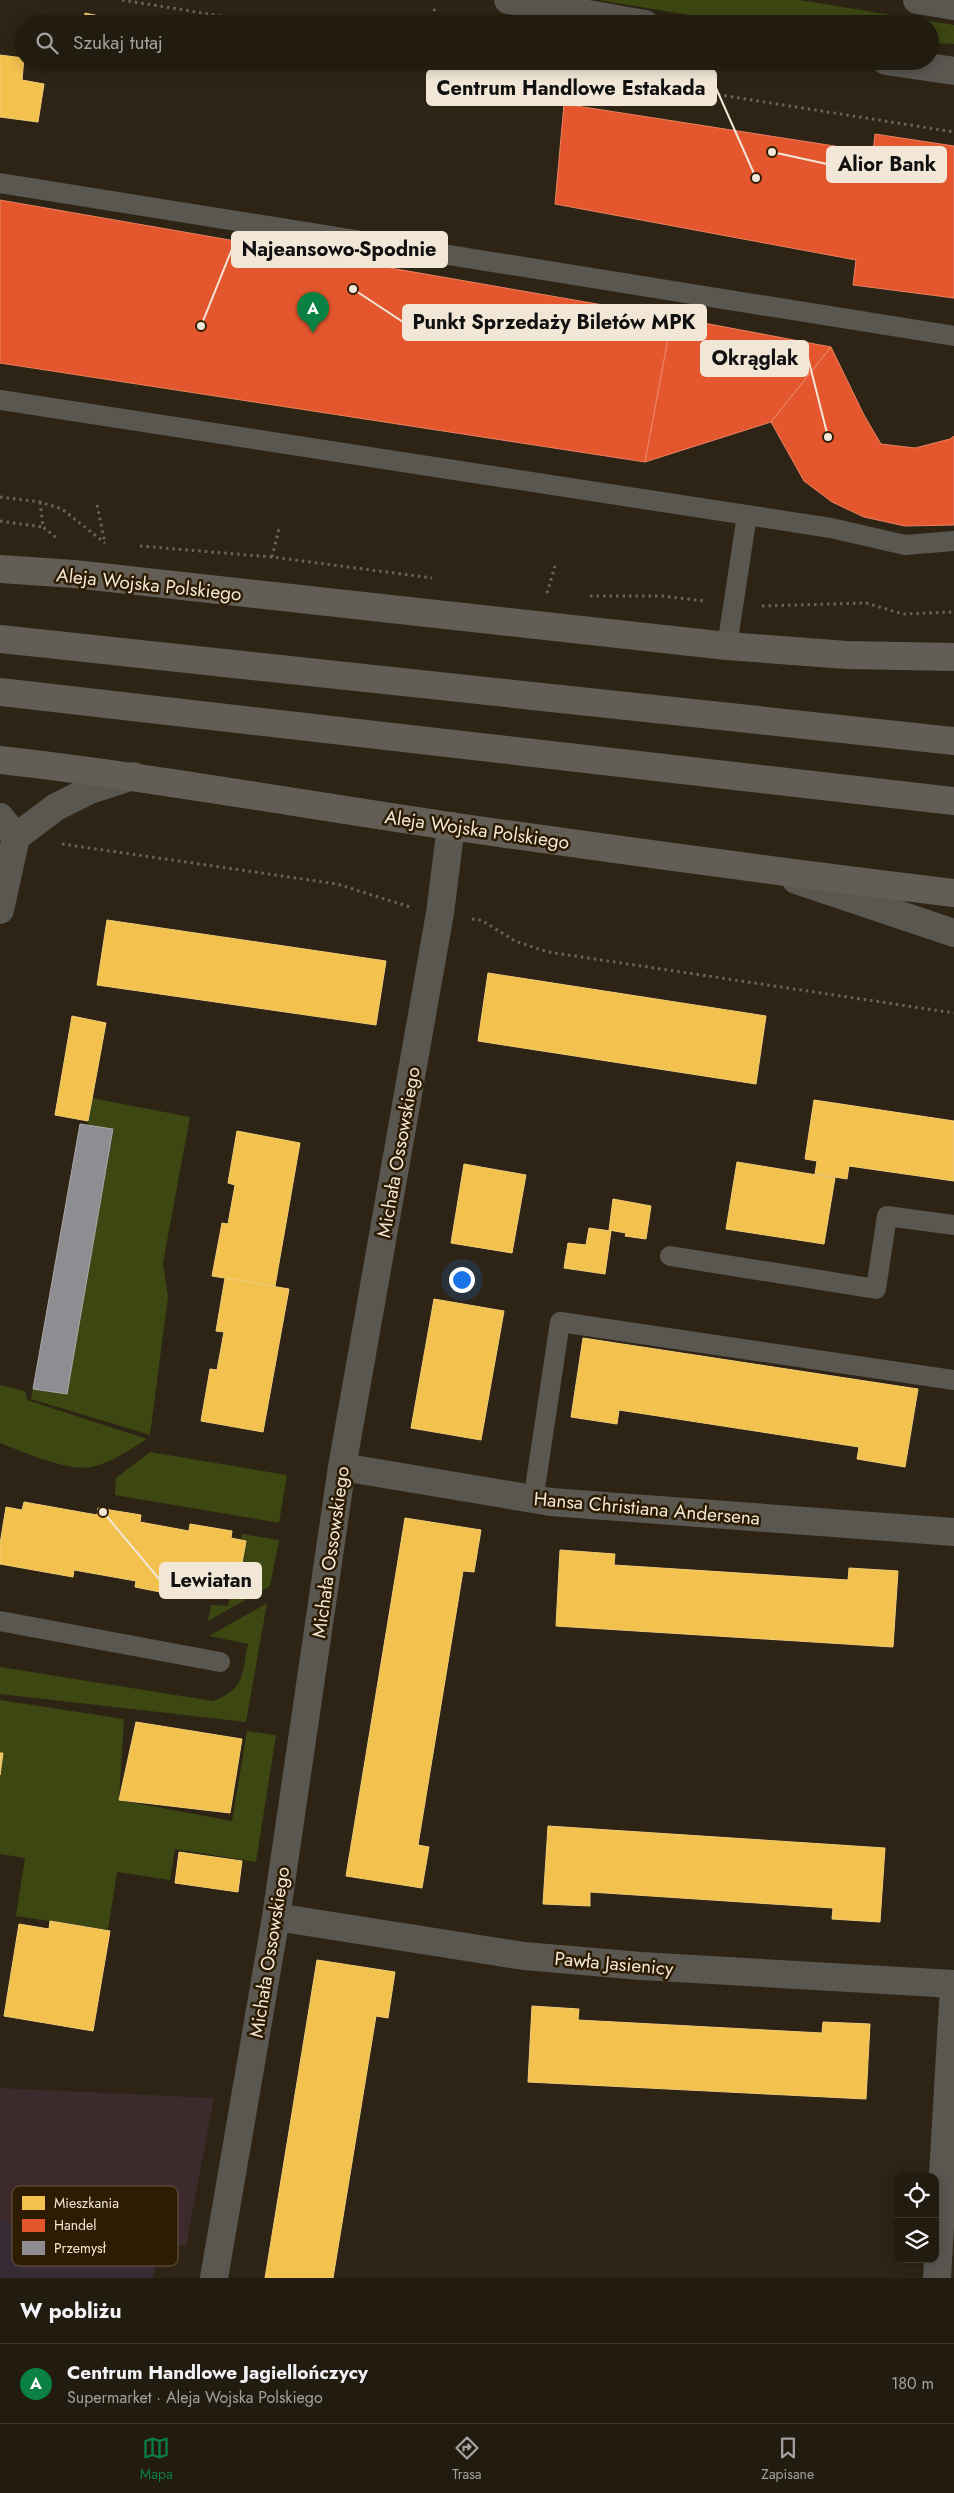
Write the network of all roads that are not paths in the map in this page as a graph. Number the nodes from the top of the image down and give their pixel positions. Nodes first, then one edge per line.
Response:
1 (508, 0) edge
2 (917, 0) edge
3 (954, 6) edge
4 (594, 15) edge
5 (939, 69) edge
6 (954, 71) edge
7 (0, 183) edge
8 (954, 336) edge
9 (0, 400) edge
10 (747, 515) junction
11 (954, 541) edge
12 (0, 569) edge
13 (0, 639) edge
14 (727, 646) junction
15 (954, 657) edge
16 (0, 692) edge
17 (954, 741) edge
18 (0, 760) edge
19 (134, 776) junction
20 (954, 801) edge
21 (451, 826) junction
22 (8, 827) edge
23 (771, 872) junction
24 (954, 893) edge
25 (0, 910) edge
26 (954, 933) edge
27 (954, 1225) edge
28 (670, 1256) dead end
29 (954, 1380) edge
30 (342, 1467) junction
31 (535, 1488) dead end
32 (954, 1532) edge
33 (0, 1621) edge
34 (220, 1662) dead end
35 (276, 1917) junction
36 (954, 1985) edge
37 (214, 2278) edge
38 (937, 2278) edge

1 - 4 street
2 - 3 street
5 - 6 street
7 - 8 lane
9 - 10 lane
10 - 11 lane
10 - 14 lane
12 - 14 main road, Aleja Wojska Polskiego
13 - 17 main road
14 - 15 main road, Aleja Wojska Polskiego
16 - 20 main road
18 - 19 main road, Aleja Wojska Polskiego
19 - 21 main road, Aleja Wojska Polskiego
19 - 22 street
21 - 23 main road, Aleja Wojska Polskiego
21 - 30 street, Michała Ossowskiego
22 - 25 street
23 - 24 main road, Aleja Wojska Polskiego
23 - 26 street
27 - 28 lane
29 - 31 lane
30 - 32 street, Hansa Christiana Andersena
30 - 35 street, Michała Ossowskiego
33 - 34 lane
35 - 36 street, Pawła Jasienicy
35 - 37 street, Michała Ossowskiego
36 - 38 street

